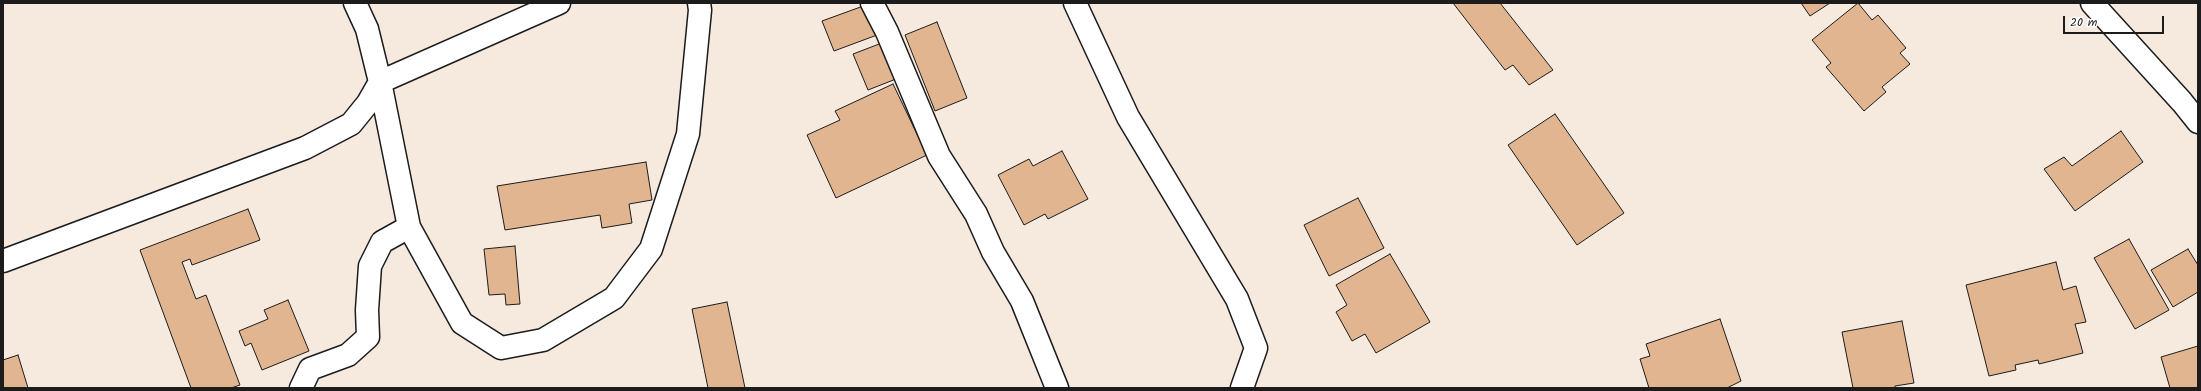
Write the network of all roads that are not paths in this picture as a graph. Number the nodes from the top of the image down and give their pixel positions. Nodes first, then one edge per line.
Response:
1 (355, 3) edge
2 (559, 3) edge
3 (700, 3) edge
4 (872, 3) edge
5 (1075, 3) edge
6 (2092, 3) edge
7 (380, 82) junction
8 (2190, 98) edge
9 (2198, 122) edge
10 (409, 226) junction
11 (3, 261) edge
12 (301, 388) edge
13 (1057, 388) edge
14 (1242, 388) edge

1 - 7 street
2 - 7 street
3 - 10 street
4 - 13 street
5 - 14 street
6 - 8 street
7 - 10 street
7 - 11 street
8 - 9 street
10 - 12 street

